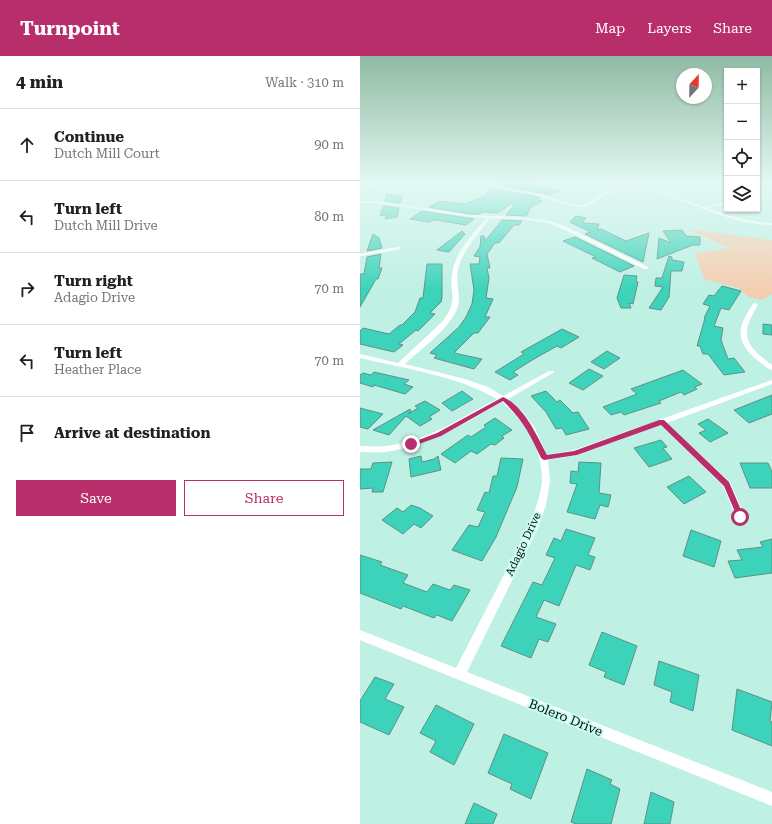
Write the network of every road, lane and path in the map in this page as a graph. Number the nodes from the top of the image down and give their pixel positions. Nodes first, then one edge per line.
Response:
1 (488, 218) joint
2 (733, 218) edge
3 (772, 224) edge
4 (399, 248) dead end
5 (360, 255) edge
6 (646, 268) dead end
7 (755, 305) dead end
8 (360, 356) edge
9 (400, 365) junction
10 (772, 368) edge
11 (551, 372) dead end
12 (772, 382) edge
13 (503, 399) junction
14 (662, 422) junction
15 (360, 448) edge
16 (544, 458) junction
17 (740, 517) dead end
18 (360, 635) edge
19 (459, 675) junction
20 (772, 799) edge

1 - 6 street
1 - 9 street
2 - 3 street
4 - 5 lane
7 - 10 street
8 - 9 street, Adagio Drive
9 - 13 street, Adagio Drive
11 - 13 street
12 - 14 street
13 - 15 street
13 - 16 street, Adagio Drive
14 - 16 street
14 - 17 street
16 - 19 street, Adagio Drive
18 - 19 street, Bolero Drive
19 - 20 street, Bolero Drive

